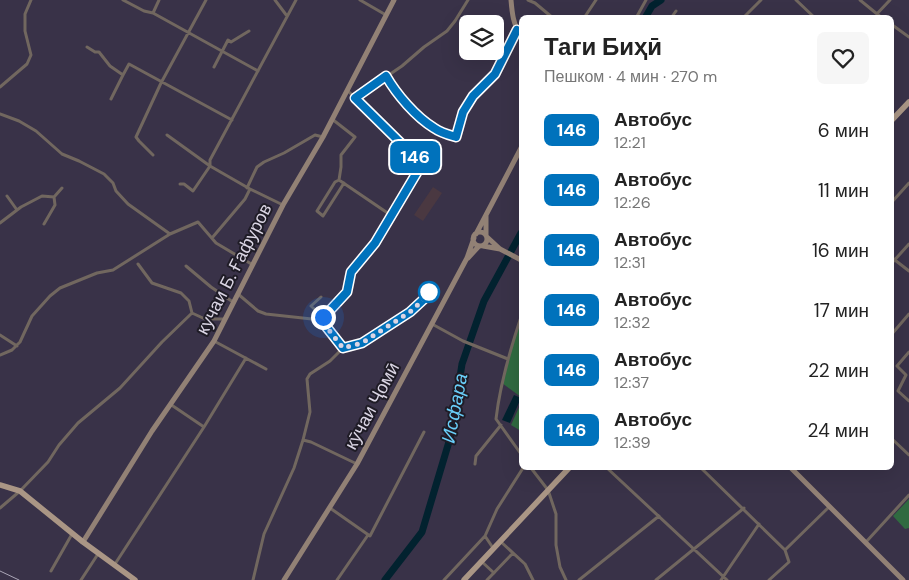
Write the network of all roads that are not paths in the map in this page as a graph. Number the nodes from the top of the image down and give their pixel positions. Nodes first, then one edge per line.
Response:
1 (31, 0) edge
2 (124, 0) edge
3 (160, 0) edge
4 (206, 0) edge
5 (275, 0) edge
6 (296, 0) edge
7 (360, 0) edge
8 (394, 0) edge
9 (468, 0) edge
10 (511, 0) edge
11 (528, 0) edge
12 (596, 0) edge
13 (646, 0) edge
14 (761, 0) edge
15 (796, 0) edge
16 (860, 0) edge
17 (890, 0) edge
18 (536, 2) edge
19 (676, 11) dead end
20 (153, 13) junction
21 (877, 13) joint
22 (387, 15) junction
23 (549, 15) edge
24 (586, 15) edge
25 (638, 15) edge
26 (673, 15) edge
27 (746, 15) edge
28 (812, 15) edge
29 (287, 16) junction
30 (894, 26) edge
31 (248, 31) dead end
32 (519, 32) edge
33 (189, 33) junction
34 (909, 37) edge
35 (87, 48) dead end
36 (222, 51) junction
37 (214, 67) dead end
38 (258, 71) junction
39 (123, 76) junction
40 (386, 76) junction
41 (161, 83) junction
42 (0, 87) edge
43 (348, 91) junction
44 (355, 98) junction
45 (111, 99) dead end
46 (909, 102) edge
47 (0, 114) edge
48 (894, 117) edge
49 (332, 119) junction
50 (232, 120) junction
51 (167, 135) dead end
52 (323, 137) junction
53 (519, 152) edge
54 (153, 155) dead end
55 (210, 166) junction
56 (339, 180) junction
57 (344, 183) junction
58 (909, 183) edge
59 (180, 184) dead end
60 (62, 188) dead end
61 (248, 188) junction
62 (7, 196) dead end
63 (54, 197) junction
64 (894, 200) edge
65 (283, 205) junction
66 (17, 210) junction
67 (486, 215) junction
68 (392, 216) junction
69 (0, 222) edge
70 (44, 224) dead end
71 (170, 234) junction
72 (475, 236) junction
73 (487, 236) junction
74 (212, 238) junction
75 (909, 244) edge
76 (481, 246) junction
77 (501, 250) junction
78 (467, 258) junction
79 (519, 259) edge
80 (895, 261) joint
81 (138, 264) dead end
82 (253, 265) junction
83 (186, 266) dead end
84 (909, 271) edge
85 (432, 289) dead end
86 (238, 294) junction
87 (321, 297) dead end
88 (233, 302) junction
89 (192, 313) junction
90 (909, 314) edge
91 (322, 318) junction
92 (224, 319) junction
93 (519, 323) edge
94 (432, 324) junction
95 (894, 332) edge
96 (0, 335) edge
97 (214, 341) junction
98 (16, 346) junction
99 (343, 348) junction
100 (909, 352) edge
101 (0, 355) edge
102 (246, 358) junction
103 (508, 359) junction
104 (266, 370) dead end
105 (908, 376) edge
106 (909, 401) edge
107 (170, 404) junction
108 (501, 425) junction
109 (204, 427) junction
110 (424, 432) dead end
111 (303, 440) junction
112 (894, 441) edge
113 (519, 451) edge
114 (909, 455) edge
115 (357, 464) junction
116 (475, 464) dead end
117 (522, 470) edge
118 (533, 470) edge
119 (567, 470) edge
120 (609, 470) edge
121 (703, 470) edge
122 (793, 470) edge
123 (0, 486) edge
124 (548, 490) junction
125 (20, 491) junction
126 (909, 495) edge
127 (829, 507) junction
128 (0, 508) edge
129 (329, 508) junction
130 (744, 508) junction
131 (659, 516) junction
132 (759, 524) junction
133 (72, 534) junction
134 (368, 536) junction
135 (485, 536) junction
136 (500, 541) junction
137 (83, 542) junction
138 (865, 543) junction
139 (493, 548) junction
140 (694, 549) junction
141 (785, 550) junction
142 (99, 553) junction
143 (513, 553) junction
144 (481, 561) junction
145 (115, 564) junction
146 (51, 571) dead end
147 (494, 573) junction
148 (469, 574) junction
149 (724, 579) edge
150 (81, 580) edge
151 (135, 580) edge
152 (253, 580) edge
153 (284, 580) edge
154 (337, 580) edge
155 (444, 580) edge
156 (464, 580) edge
157 (474, 580) edge
158 (487, 580) edge
159 (533, 580) edge
160 (566, 580) edge
161 (580, 580) edge
162 (656, 580) edge
163 (769, 580) edge
164 (903, 580) edge

1 - 42 street
2 - 20 street
3 - 20 street
4 - 33 street
5 - 29 street
6 - 29 street
7 - 22 street
8 - 22 main road, кучаи Б. Ғафуров
9 - 40 street
10 - 32 main road
11 - 18 street
12 - 24 street
13 - 25 street
14 - 27 street
15 - 28 street
16 - 21 street
17 - 21 street
18 - 23 street
19 - 26 street
20 - 33 street
22 - 43 main road, кучаи Б. Ғафуров
29 - 38 street
30 - 34 street
31 - 36 street
32 - 40 street
33 - 36 street
33 - 41 street
35 - 39 street
36 - 37 street
36 - 38 street
38 - 50 street
39 - 41 street
39 - 45 street
40 - 44 street
41 - 50 street
41 - 54 street
43 - 44 street
43 - 49 main road, кучаи Б. Ғафуров
44 - 68 street
46 - 48 main road
47 - 71 street
49 - 52 main road, кучаи Б. Ғафуров
49 - 56 street
50 - 55 street
51 - 55 street
52 - 61 street
52 - 65 main road, кучаи Б. Ғафуров
53 - 67 main road, кӯчаи Ҷомӣ
55 - 59 street
55 - 61 street
56 - 57 street
56 - 57 street
57 - 68 street
58 - 64 street
60 - 63 street
61 - 65 street
61 - 74 street
62 - 66 street
63 - 66 street
63 - 70 street
65 - 82 main road, кучаи Б. Ғафуров
66 - 69 street
67 - 72 main road, кӯчаи Ҷомӣ
67 - 73 main road
68 - 91 street
71 - 74 street
71 - 98 street
72 - 73 main road
72 - 76 main road
72 - 78 main road, кӯчаи Ҷомӣ
73 - 76 main road
73 - 77 main road
74 - 82 street
75 - 80 street
76 - 77 main road
76 - 78 main road
77 - 79 main road
78 - 94 main road, кӯчаи Ҷомӣ
80 - 84 street
81 - 89 street
82 - 86 main road, кучаи Б. Ғафуров
83 - 88 street
85 - 99 street
86 - 88 main road, кучаи Б. Ғафуров
86 - 91 street
87 - 91 street
88 - 92 main road, кучаи Б. Ғафуров
89 - 92 street
89 - 125 street
90 - 95 street
91 - 99 street
92 - 97 main road, кучаи Б. Ғафуров
93 - 103 street
94 - 103 street
94 - 115 main road, кӯчаи Ҷомӣ
96 - 98 street
97 - 102 street
97 - 107 main road, кучаи Б. Ғафуров
98 - 101 street
99 - 111 street
100 - 105 street
102 - 104 street
102 - 109 street
103 - 108 street
105 - 106 street
107 - 109 street
107 - 137 main road, кучаи Б. Ғафуров
108 - 113 street
108 - 116 street
109 - 145 street
110 - 134 street
111 - 115 street
111 - 152 street
112 - 114 street
115 - 129 main road, кӯчаи Ҷомӣ
117 - 135 street
118 - 124 street
119 - 124 main road
120 - 131 street
121 - 130 street
122 - 127 main road
123 - 125 main road
124 - 136 main road
124 - 160 street
125 - 128 street
125 - 133 main road
126 - 138 street
127 - 138 main road
127 - 141 street
129 - 134 street
129 - 153 main road, кӯчаи Ҷомӣ
130 - 132 street
130 - 140 street
131 - 140 street
131 - 161 street
132 - 141 street
132 - 149 street
133 - 137 main road
133 - 146 street
134 - 154 street
135 - 139 street
135 - 155 street
136 - 139 main road
136 - 143 street
137 - 142 main road
138 - 164 main road
139 - 144 main road
140 - 149 street
140 - 162 street
141 - 163 street
142 - 145 main road
142 - 150 street
143 - 147 street
143 - 159 street
144 - 147 street
144 - 148 main road
145 - 151 main road
147 - 158 street
148 - 156 main road
148 - 157 street

